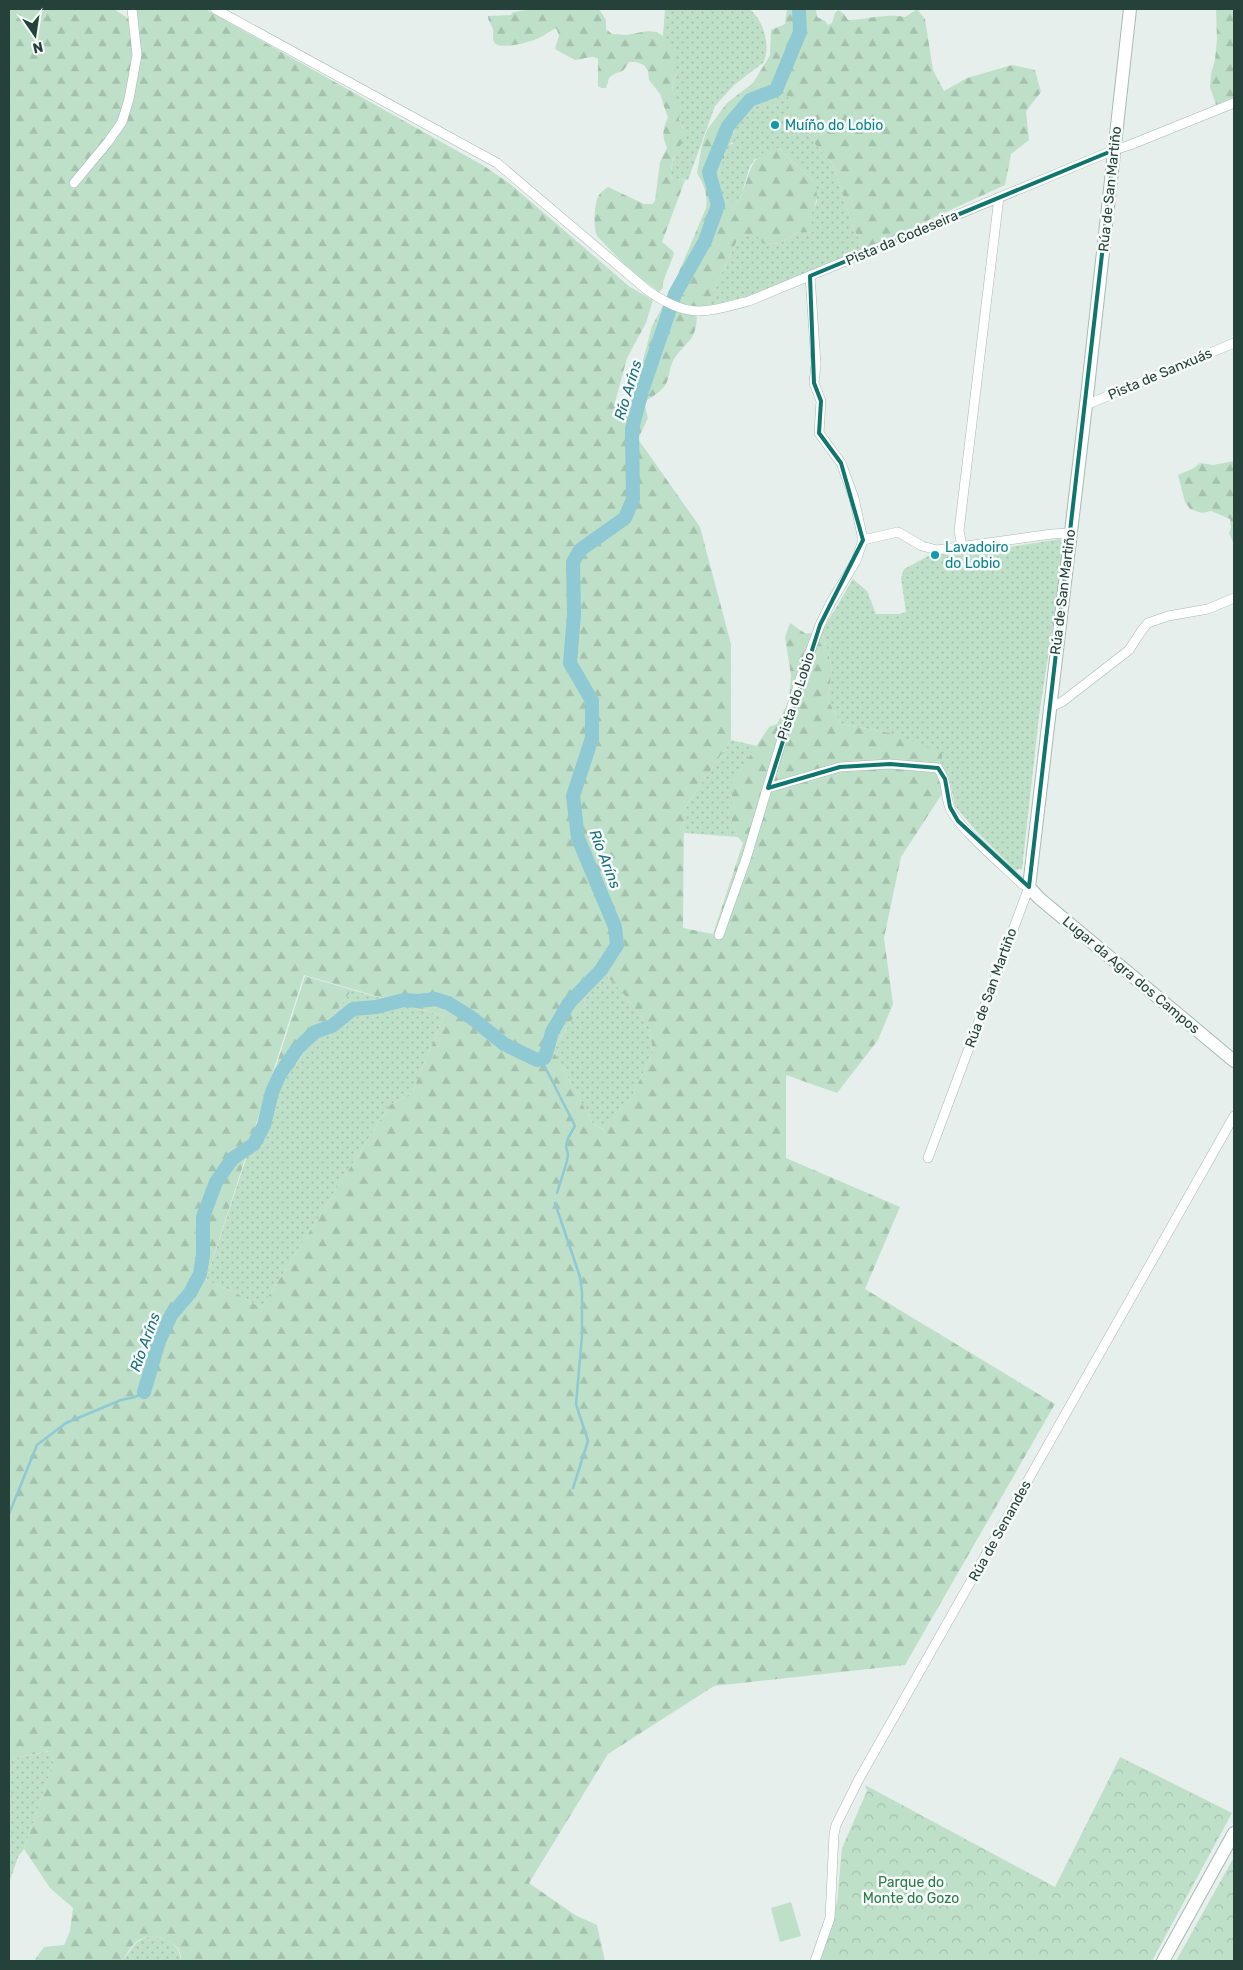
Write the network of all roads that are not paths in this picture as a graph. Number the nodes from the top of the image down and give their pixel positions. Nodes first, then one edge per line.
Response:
1 (132, 9) edge
2 (215, 9) edge
3 (1130, 9) edge
4 (1234, 103) edge
5 (1114, 150) junction
6 (74, 183) dead end
7 (999, 197) junction
8 (810, 276) junction
9 (1234, 344) edge
10 (1086, 406) junction
11 (1070, 533) junction
12 (863, 540) junction
13 (962, 546) junction
14 (1234, 598) edge
15 (1049, 708) junction
16 (768, 788) junction
17 (1029, 887) junction
18 (719, 935) dead end
19 (1234, 1060) edge
20 (1234, 1116) edge
21 (928, 1158) dead end
22 (1234, 1832) edge
23 (815, 1961) edge
24 (1163, 1961) edge

1 - 6 street
2 - 8 street, Pista da Codeseira
3 - 5 street, Rúa de San Martiño
4 - 5 street, Pista da Codeseira
5 - 7 street, Pista da Codeseira
5 - 10 street, Rúa de San Martiño
7 - 8 street, Pista da Codeseira
7 - 13 street
8 - 12 street
9 - 10 street, Pista de Sanxuás
10 - 11 street, Rúa de San Martiño
11 - 13 street
11 - 15 street, Rúa de San Martiño
12 - 13 street
12 - 16 street, Pista do Lobio
14 - 15 street
15 - 17 street, Rúa de San Martiño
16 - 17 street
16 - 18 street, Pista do Lobio
17 - 19 street, Lugar da Agra dos Campos
17 - 21 street, Rúa de San Martiño
20 - 23 street, Rúa de Senandes
22 - 24 street

